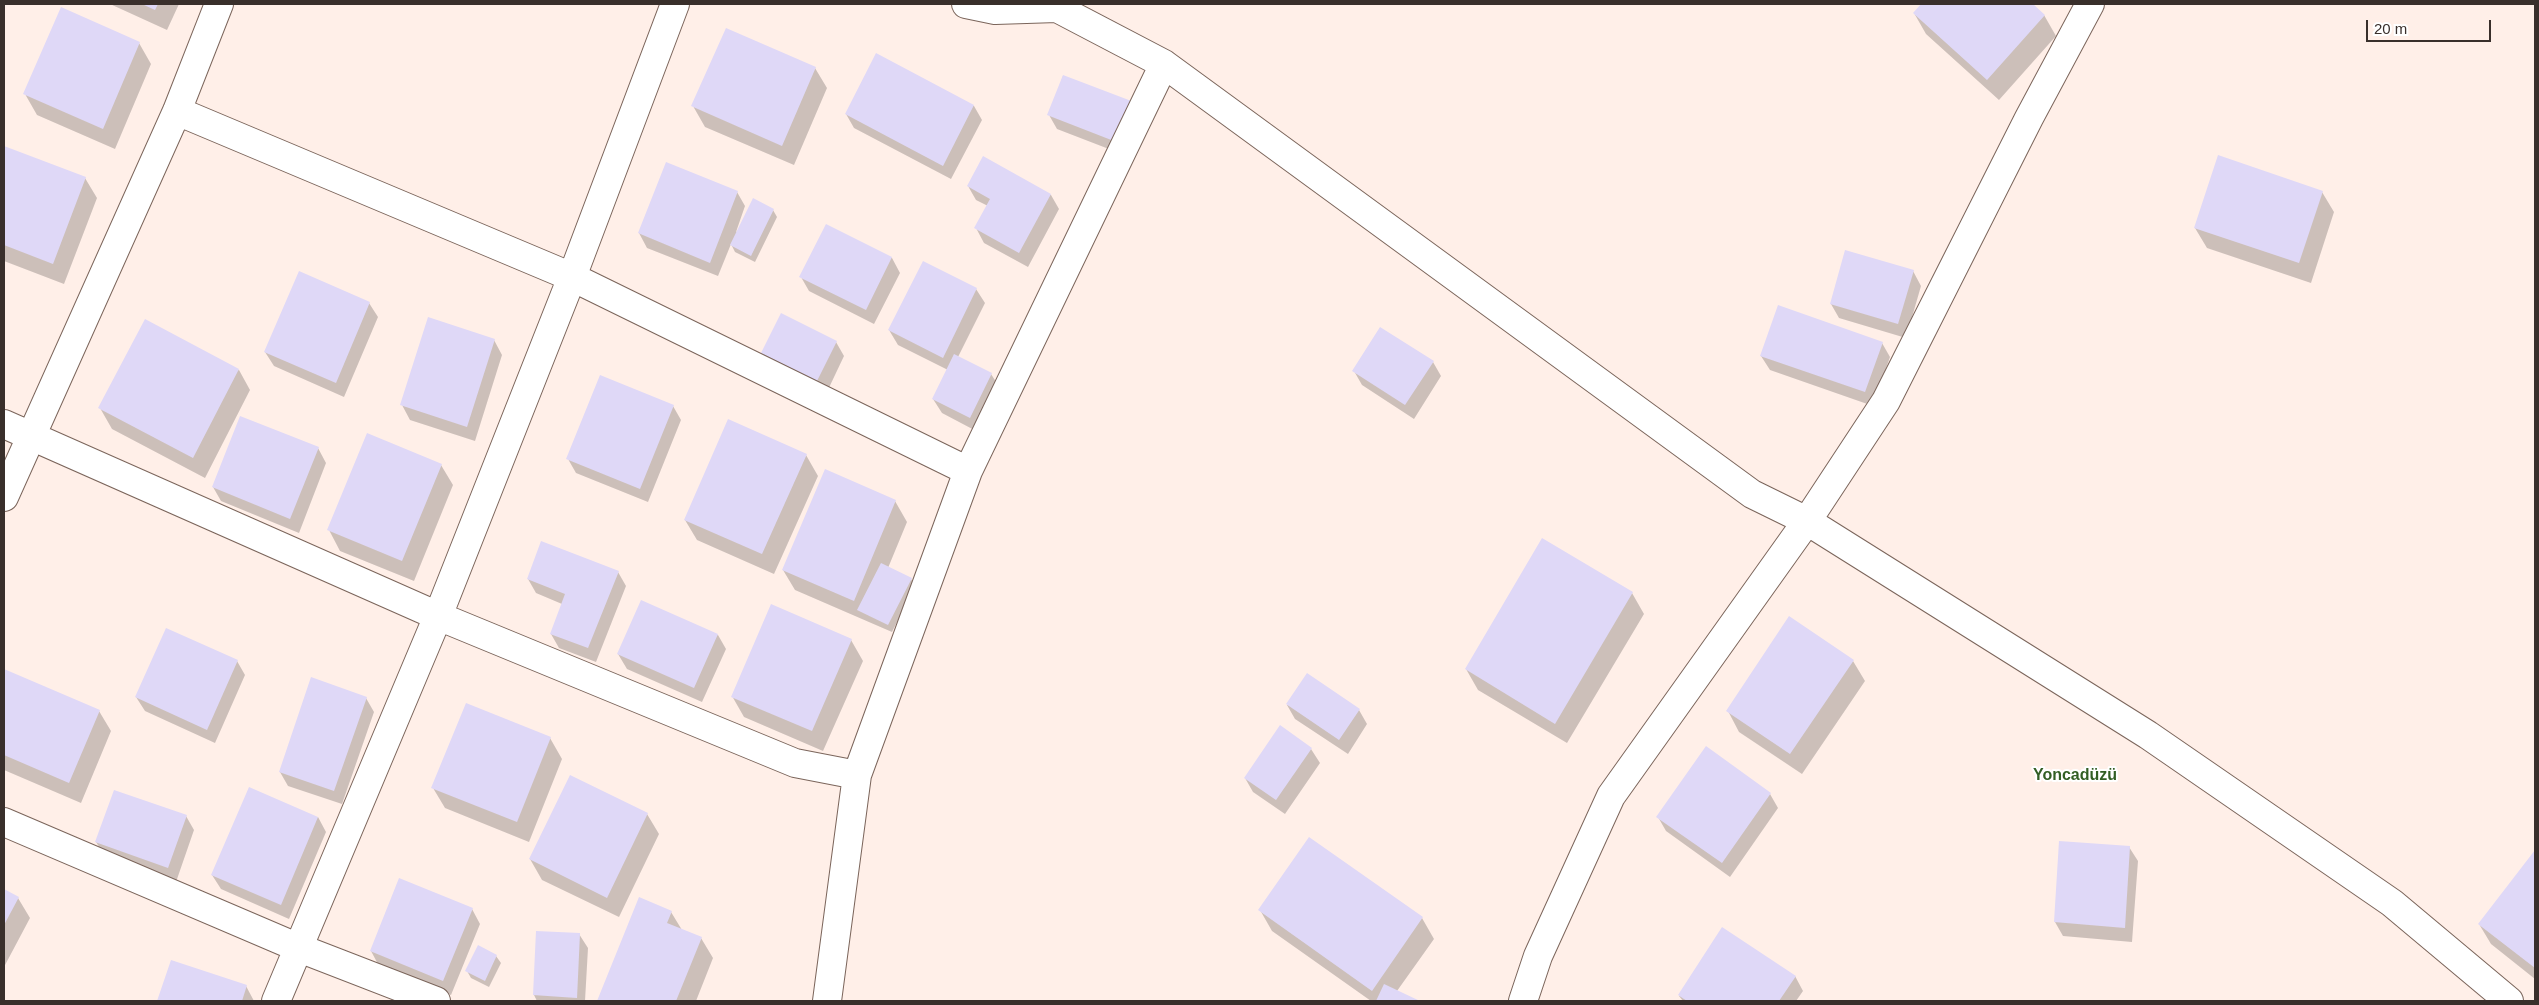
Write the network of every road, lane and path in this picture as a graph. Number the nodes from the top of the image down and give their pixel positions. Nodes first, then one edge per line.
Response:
1 (219, 4) edge
2 (675, 4) edge
3 (966, 4) edge
4 (2090, 4) edge
5 (1057, 6) edge
6 (1164, 64) junction
7 (177, 110) junction
8 (572, 277) junction
9 (4, 424) edge
10 (30, 436) junction
11 (968, 471) junction
12 (4, 496) edge
13 (1807, 521) junction
14 (438, 616) junction
15 (857, 775) junction
16 (4, 822) edge
17 (299, 948) junction
18 (276, 1001) edge
19 (436, 1001) edge
20 (827, 1001) edge
21 (1523, 1001) edge
22 (2509, 1001) edge

1 - 7 street
2 - 8 street
3 - 5 street
4 - 13 street
5 - 6 street
6 - 11 street
6 - 13 street
7 - 8 street
7 - 10 street
8 - 11 street
8 - 14 street
9 - 10 street
10 - 12 street
10 - 14 street
11 - 15 street
13 - 21 street
13 - 22 street
14 - 15 street
14 - 17 street
15 - 20 street
16 - 17 street
17 - 18 street
17 - 19 street

